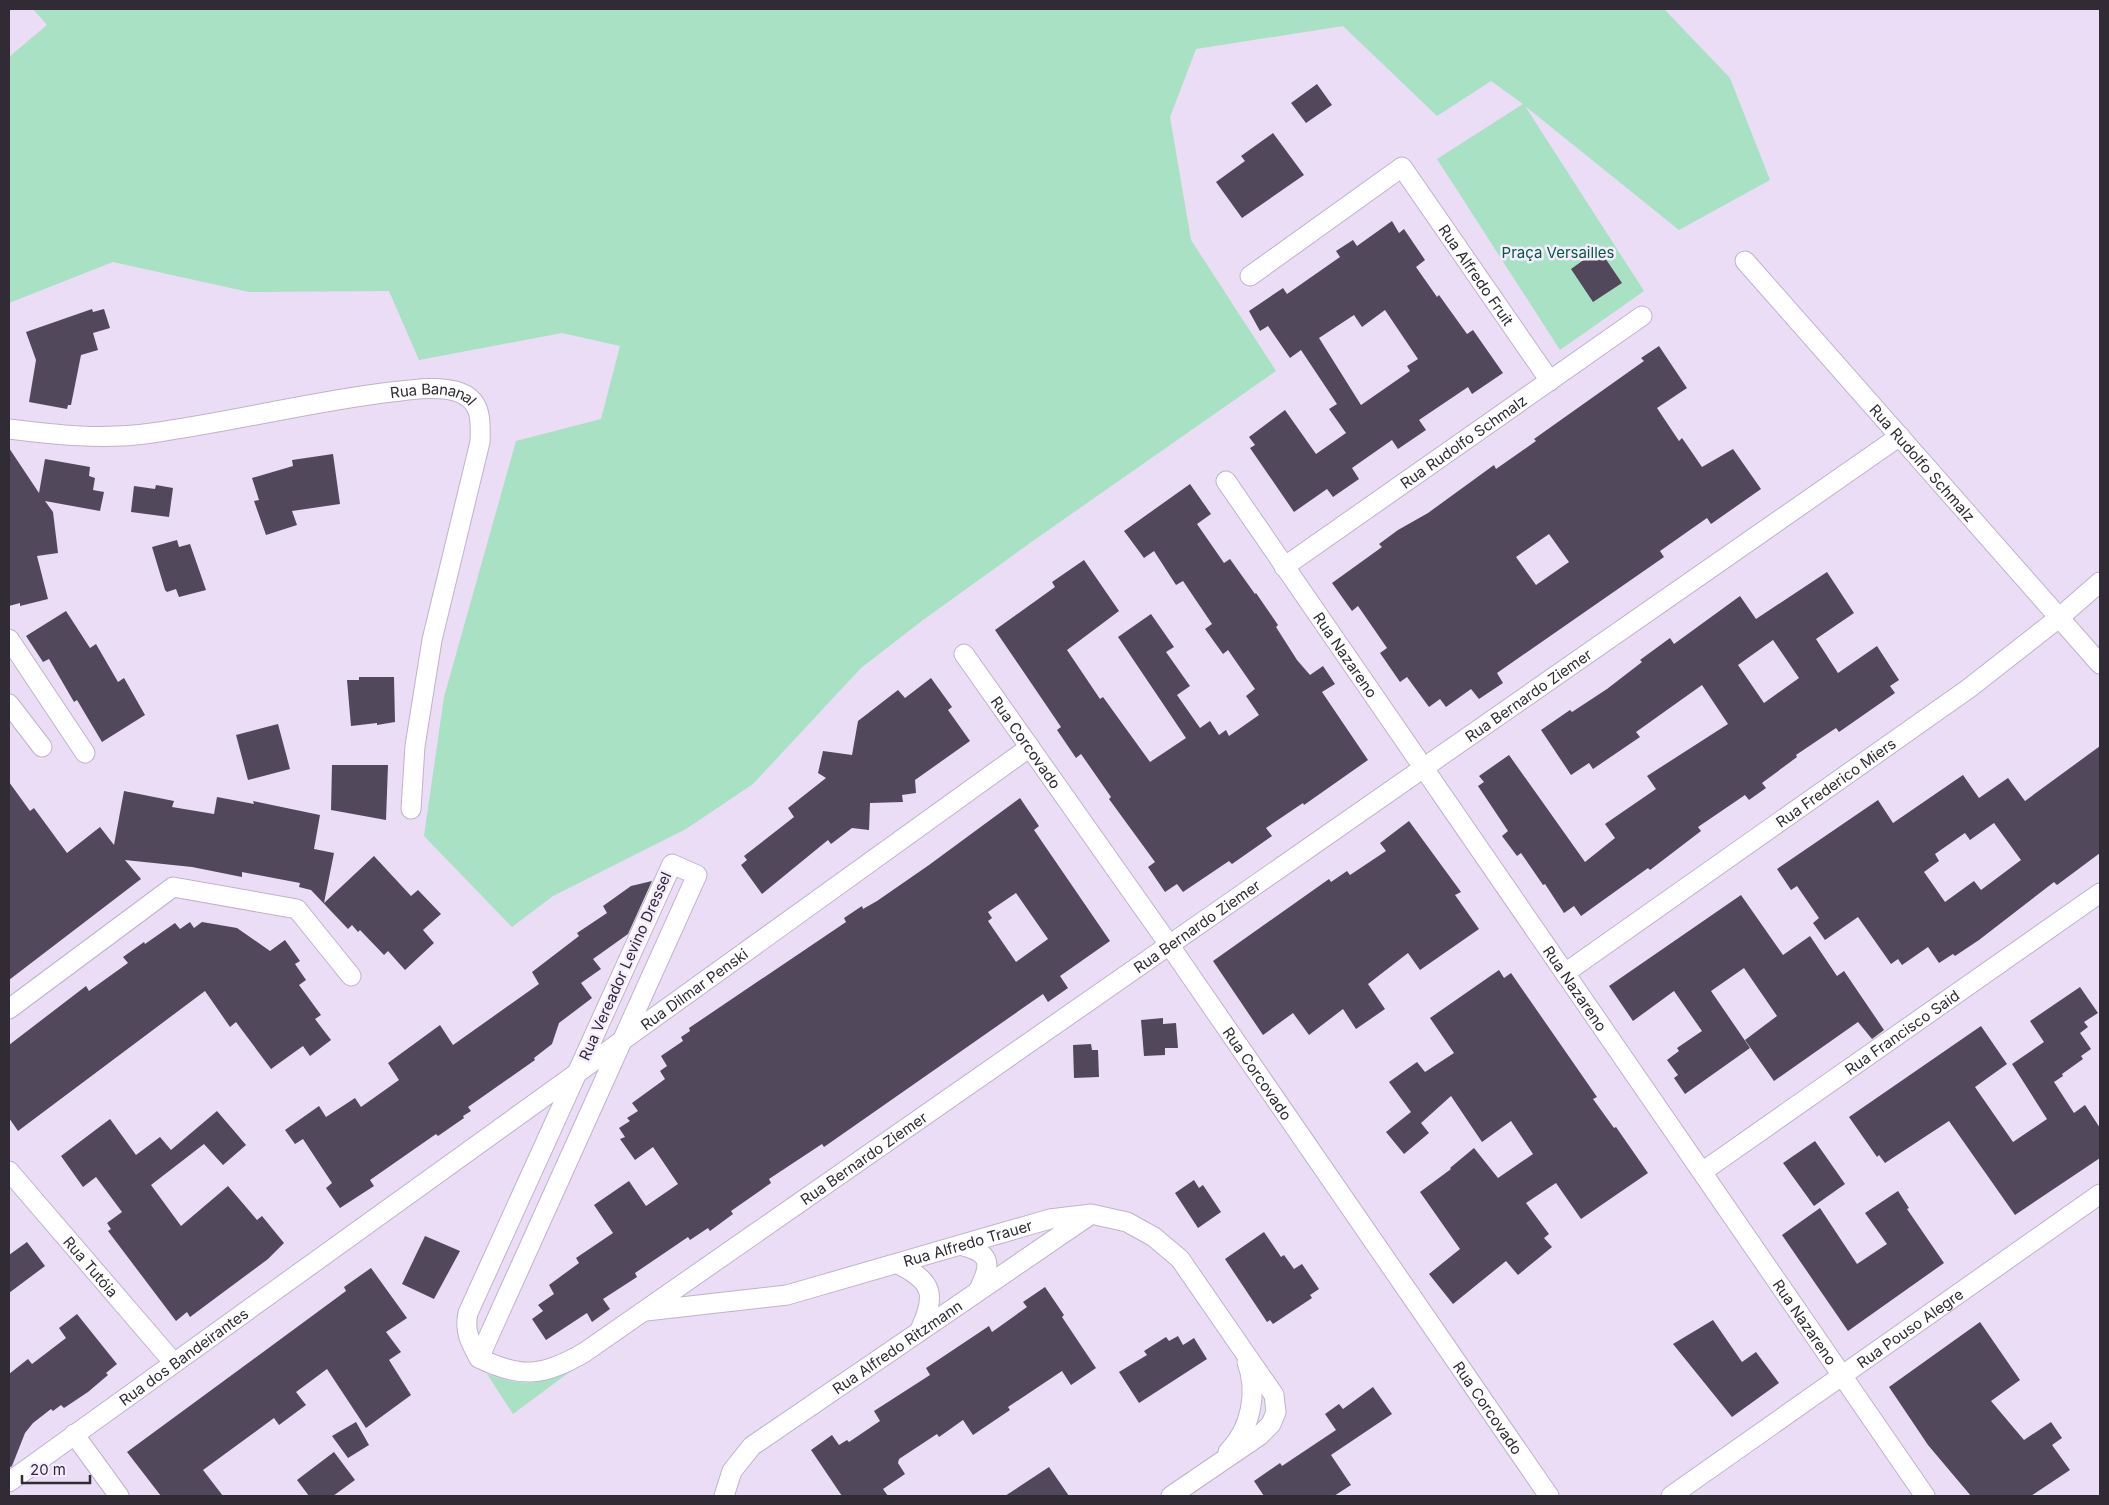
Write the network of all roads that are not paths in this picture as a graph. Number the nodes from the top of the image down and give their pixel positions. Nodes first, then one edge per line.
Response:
1 (1745, 261) dead end
2 (1250, 276) dead end
3 (1642, 316) dead end
4 (1550, 381) junction
5 (9, 429) edge
6 (1900, 436) junction
7 (1226, 481) dead end
8 (1284, 567) junction
9 (2100, 582) edge
10 (2060, 617) junction
11 (9, 639) edge
12 (964, 654) dead end
13 (2100, 664) edge
14 (9, 704) edge
15 (1030, 746) junction
16 (42, 747) dead end
17 (85, 753) dead end
18 (1424, 769) junction
19 (411, 809) dead end
20 (2100, 892) edge
21 (1170, 946) junction
22 (1565, 973) junction
23 (351, 976) dead end
24 (9, 1009) edge
25 (622, 1040) junction
26 (577, 1073) junction
27 (9, 1171) edge
28 (1702, 1172) junction
29 (2100, 1194) edge
30 (1091, 1214) junction
31 (357, 1231) joint
32 (960, 1245) junction
33 (898, 1264) junction
34 (978, 1291) junction
35 (645, 1312) junction
36 (920, 1330) junction
37 (1237, 1344) junction
38 (479, 1358) junction
39 (174, 1363) junction
40 (1842, 1376) junction
41 (1254, 1396) junction
42 (1276, 1412) junction
43 (74, 1434) junction
44 (1215, 1466) junction
45 (9, 1482) edge
46 (119, 1496) edge
47 (724, 1496) edge
48 (1171, 1496) edge
49 (1549, 1496) edge
50 (1671, 1496) edge
51 (1926, 1496) edge

1 - 6 street, Rua Rudolfo Schmalz
2 - 4 street, Rua Alfredo Fruit
3 - 4 street, Rua Rudolfo Schmalz
4 - 8 street, Rua Rudolfo Schmalz
5 - 19 street, Rua Bananal
6 - 10 street, Rua Rudolfo Schmalz
6 - 18 street, Rua Bernardo Ziemer
7 - 8 street, Rua Nazareno
8 - 18 street, Rua Nazareno
9 - 10 street, Rua Frederico Miers
10 - 13 street, Rua Rudolfo Schmalz
10 - 22 street, Rua Frederico Miers
11 - 17 street
12 - 15 street, Rua Corcovado
14 - 16 street
15 - 21 street, Rua Corcovado
15 - 25 street, Rua Dilmar Penski
18 - 21 street, Rua Bernardo Ziemer
18 - 22 street, Rua Nazareno
20 - 28 street, Rua Francisco Said
21 - 35 street, Rua Bernardo Ziemer
21 - 49 street, Rua Corcovado
22 - 28 street, Rua Nazareno
23 - 24 street
25 - 26 street, Rua Dilmar Penski
25 - 26 street, Rua Vereador Levino Dressel
25 - 38 street, Rua Vereador Levino Dressel
26 - 31 street, Rua Dilmar Penski
26 - 38 street, Rua Vereador Levino Dressel
27 - 39 street, Rua Tutóia
28 - 40 street, Rua Nazareno
29 - 40 street, Rua Pouso Alegre
30 - 32 street, Rua Alfredo Trauer
30 - 34 street, Rua Alfredo Ritzmann
30 - 37 street, Rua Alfredo Trauer
31 - 39 street, Rua dos Bandeirantes
32 - 33 street, Rua Alfredo Trauer
32 - 34 street
33 - 35 street, Rua Alfredo Trauer
33 - 36 street
34 - 36 street, Rua Alfredo Ritzmann
35 - 38 street, Rua Bernardo Ziemer
36 - 47 street, Rua Alfredo Ritzmann
37 - 41 street, Rua Alfredo Trauer
37 - 42 street, Rua Alfredo Trauer
39 - 43 street, Rua dos Bandeirantes
40 - 50 street, Rua Pouso Alegre
40 - 51 street, Rua Nazareno
41 - 42 street
41 - 44 street, Rua Alfredo Trauer
42 - 44 street, Rua Alfredo Trauer
43 - 45 street, Rua dos Bandeirantes
43 - 46 street
44 - 48 street, Rua Alfredo Trauer

